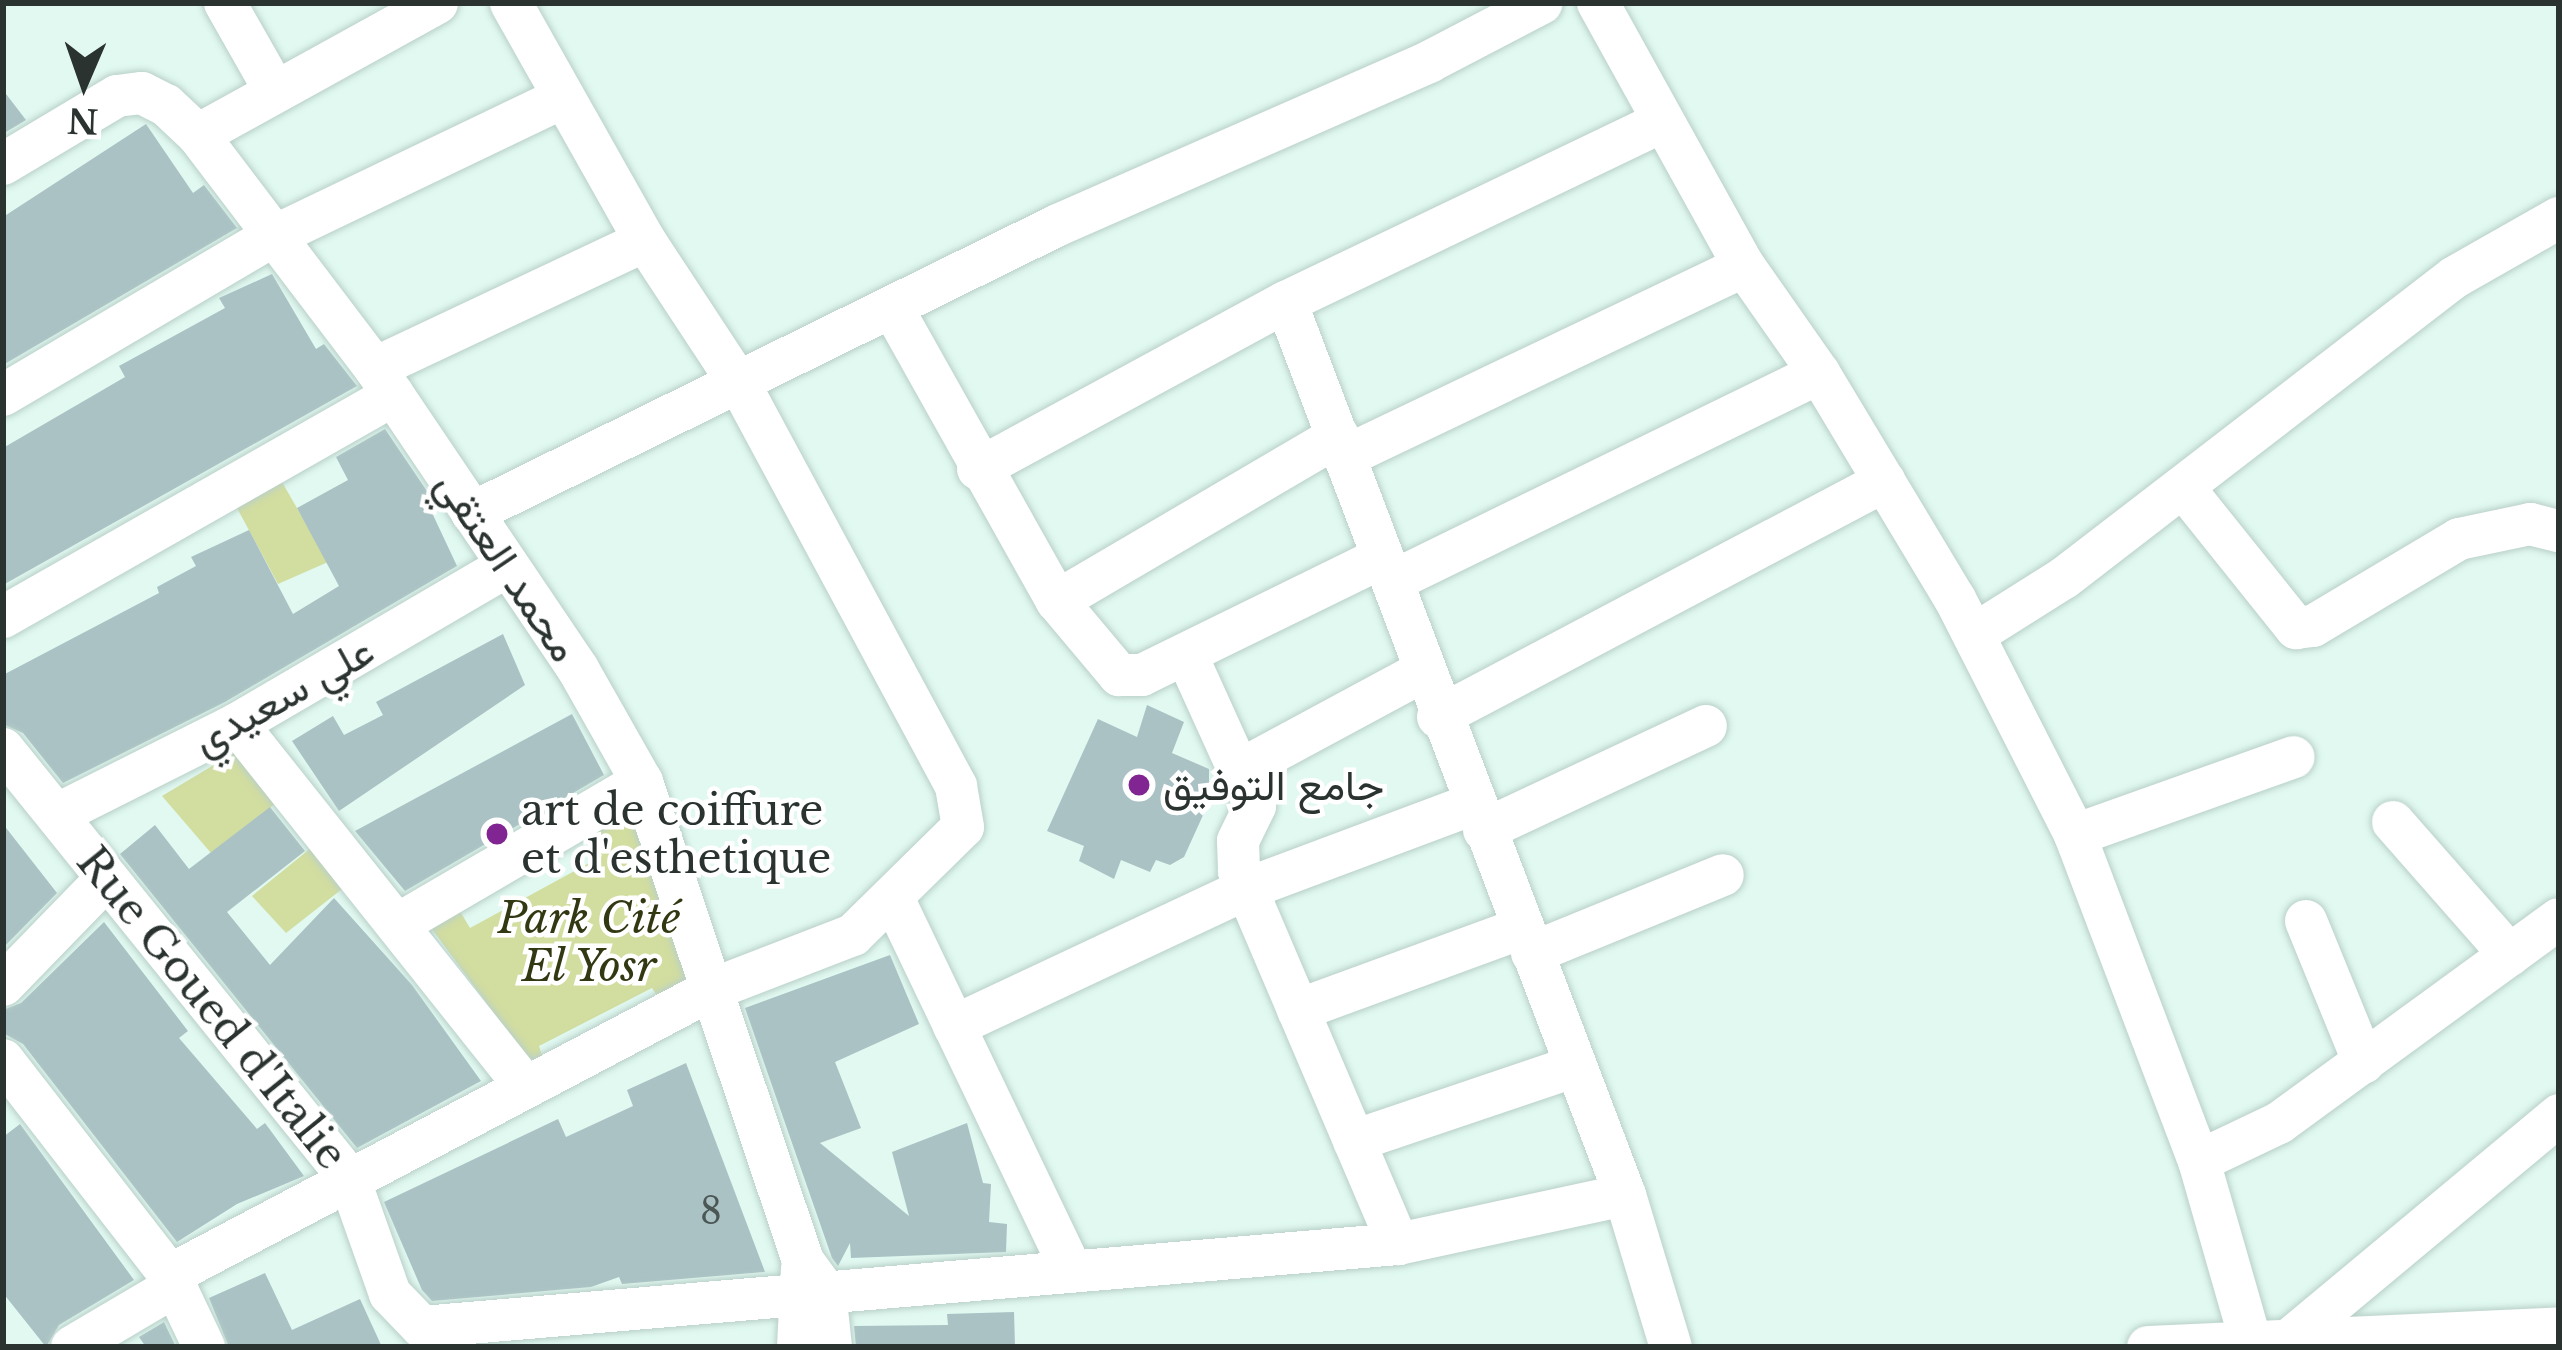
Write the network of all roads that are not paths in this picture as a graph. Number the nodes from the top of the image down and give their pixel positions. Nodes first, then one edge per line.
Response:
1 (225, 3) edge
2 (437, 3) edge
3 (511, 3) edge
4 (1542, 3) edge
5 (1598, 3) edge
6 (275, 91) junction
7 (562, 98) junction
8 (1663, 121) junction
9 (198, 135) junction
10 (3, 164) edge
11 (2559, 218) edge
12 (270, 238) junction
13 (645, 241) junction
14 (1744, 266) junction
15 (1286, 302) junction
16 (893, 309) junction
17 (1819, 373) junction
18 (385, 381) junction
19 (741, 387) junction
20 (3, 395) edge
21 (1341, 447) junction
22 (978, 470) junction
23 (1886, 481) junction
24 (2183, 487) junction
25 (472, 513) junction
26 (2559, 531) edge
27 (504, 568) junction
28 (1388, 569) junction
29 (1057, 601) junction
30 (3, 617) edge
31 (1975, 634) junction
32 (1186, 654) junction
33 (1422, 672) junction
34 (1438, 717) junction
35 (237, 724) junction
36 (1706, 726) dead end
37 (3, 749) edge
38 (2294, 757) dead end
39 (1240, 770) junction
40 (642, 782) junction
41 (58, 814) junction
42 (1479, 817) junction
43 (2393, 822) dead end
44 (2075, 835) junction
45 (1723, 875) dead end
46 (107, 878) junction
47 (1246, 889) junction
48 (893, 898) junction
49 (2559, 919) edge
50 (2306, 921) dead end
51 (402, 922) junction
52 (1527, 941) junction
53 (2510, 955) junction
54 (3, 985) edge
55 (712, 989) junction
56 (1298, 1010) junction
57 (955, 1026) junction
58 (3, 1060) edge
59 (2364, 1063) junction
60 (1576, 1066) junction
61 (523, 1084) junction
62 (2559, 1115) edge
63 (1354, 1142) junction
64 (2199, 1161) junction
65 (350, 1178) junction
66 (1625, 1195) junction
67 (1398, 1244) junction
68 (1072, 1271) junction
69 (173, 1280) junction
70 (808, 1282) junction
71 (2559, 1328) edge
72 (2276, 1341) edge
73 (2457, 1341) edge
74 (2175, 1346) edge
75 (72, 1347) edge
76 (204, 1347) edge
77 (798, 1347) edge
78 (831, 1347) edge
79 (1671, 1347) edge

1 - 6 street
2 - 6 street
3 - 7 street
4 - 16 street
5 - 8 street
6 - 9 street
7 - 12 street
7 - 13 street
8 - 14 street
8 - 15 street
9 - 10 street, محمد العتقي
9 - 12 street, محمد العتقي
11 - 24 street
12 - 18 street, محمد العتقي
12 - 20 street
13 - 18 street
13 - 19 street
14 - 17 street
14 - 21 street
15 - 21 street
15 - 22 street
16 - 19 street
16 - 22 street
17 - 23 street
17 - 28 street
18 - 25 street, محمد العتقي
18 - 30 street
19 - 25 street
19 - 48 street
21 - 28 street
21 - 29 street
22 - 29 street
23 - 31 street
23 - 34 street
24 - 26 street
24 - 31 street
25 - 27 street, محمد العتقي
27 - 35 street, علي سعيدي
27 - 40 street, محمد العتقي
28 - 32 street
28 - 33 street
29 - 32 street
31 - 44 street
32 - 39 street
33 - 34 street
33 - 39 street
34 - 42 street
35 - 41 street, علي سعيدي
35 - 51 street
36 - 42 street
37 - 41 street, Rue Goued d'Italie
38 - 44 street
39 - 47 street
40 - 51 street
40 - 55 street, محمد العتقي
41 - 46 street, Rue Goued d'Italie
42 - 47 street
42 - 52 street
43 - 53 street
44 - 64 street
45 - 52 street
46 - 54 street
46 - 65 street, Rue Goued d'Italie
47 - 56 street
47 - 57 street
48 - 55 street
48 - 57 street
49 - 53 street
50 - 59 street
51 - 61 street
52 - 56 street
52 - 60 street
53 - 59 street
55 - 61 street
55 - 70 street, محمد العتقي
56 - 63 street
57 - 68 street
58 - 69 street
59 - 64 street
60 - 63 street
60 - 66 street
61 - 65 street
62 - 72 street
63 - 67 street
64 - 72 street
65 - 69 street
65 - 70 street, Rue Goued d'Italie
66 - 67 street
66 - 79 street
67 - 68 street
68 - 70 street
69 - 75 street
69 - 76 street
70 - 77 street, محمد العتقي
70 - 78 street, محمد العتقي
71 - 73 street
72 - 73 street
72 - 74 street

